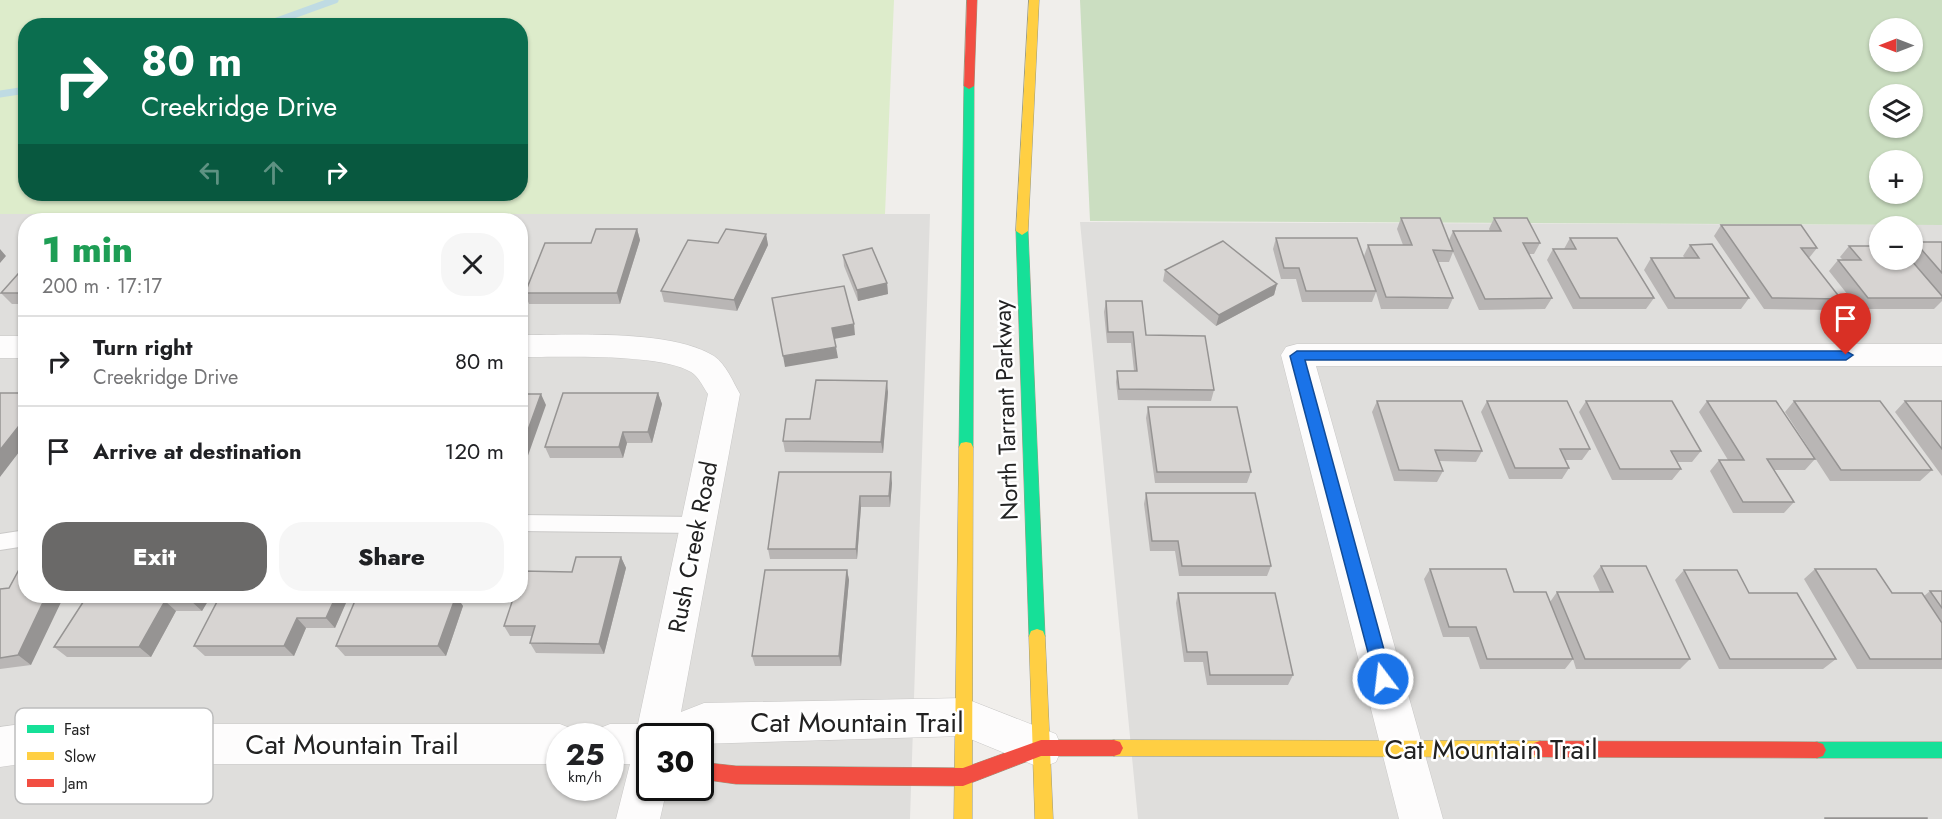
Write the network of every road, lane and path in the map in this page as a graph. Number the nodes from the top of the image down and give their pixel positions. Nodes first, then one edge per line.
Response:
1 (972, 0) edge
2 (1034, 0) edge
3 (528, 346) edge
4 (0, 347) edge
5 (18, 347) edge
6 (1942, 355) edge
7 (528, 523) edge
8 (698, 525) junction
9 (18, 539) edge
10 (0, 542) edge
11 (964, 717) junction
12 (659, 723) edge
13 (704, 723) edge
14 (213, 744) edge
15 (546, 744) edge
16 (15, 745) edge
17 (0, 747) edge
18 (1041, 748) junction
19 (1402, 749) junction
20 (1942, 750) edge
21 (714, 772) edge
22 (963, 777) junction
23 (642, 801) edge
24 (638, 819) edge
25 (963, 819) edge
26 (1044, 819) edge
27 (1421, 819) edge

1 - 11 main road, North Tarrant Parkway
2 - 18 main road, North Tarrant Parkway
3 - 8 street, Rush Creek Road
4 - 5 street
6 - 19 street
7 - 8 lane
8 - 12 street, Rush Creek Road
9 - 10 lane
11 - 13 street, Cat Mountain Trail
11 - 18 street, Cat Mountain Trail
11 - 22 main road, North Tarrant Parkway
14 - 15 street, Cat Mountain Trail
16 - 17 street, Cat Mountain Trail
18 - 19 main road, Cat Mountain Trail
18 - 22 main road, Cat Mountain Trail
18 - 26 main road, North Tarrant Parkway
19 - 20 main road, Cat Mountain Trail
19 - 27 street
21 - 22 main road, Cat Mountain Trail
22 - 25 main road, North Tarrant Parkway
23 - 24 street

